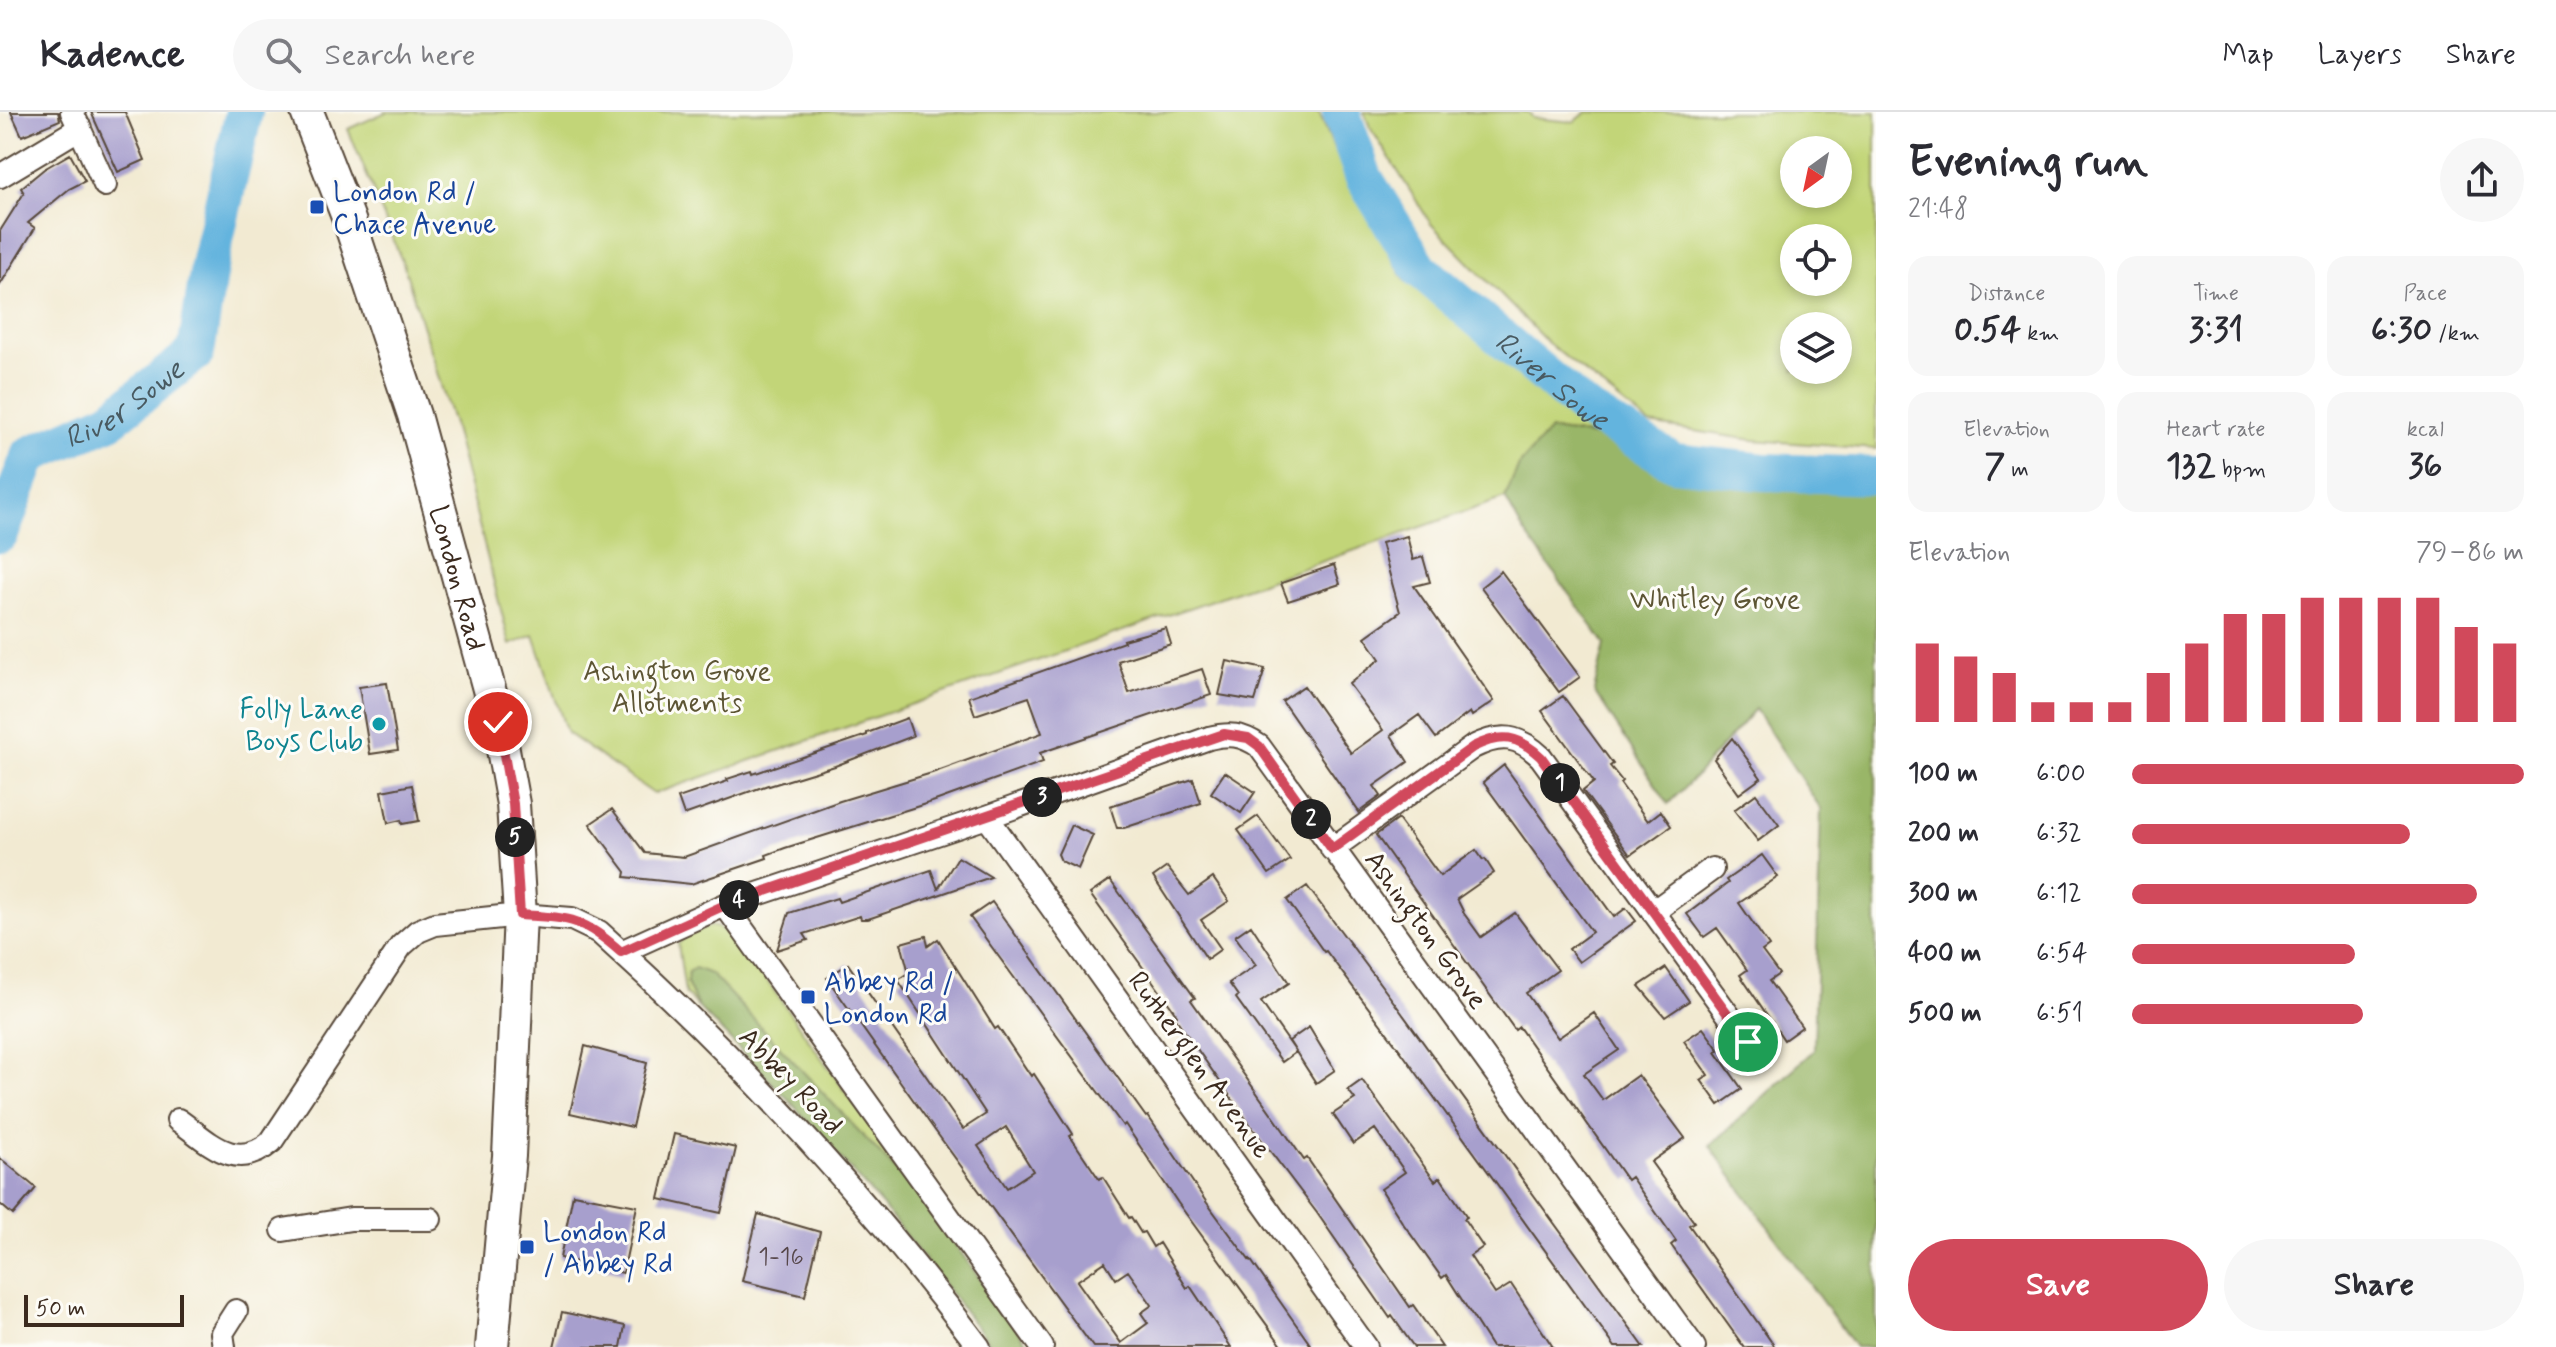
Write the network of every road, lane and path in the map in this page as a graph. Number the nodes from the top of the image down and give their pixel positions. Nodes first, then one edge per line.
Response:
1 (76, 120) edge
2 (311, 121) edge
3 (0, 176) edge
4 (105, 185) dead end
5 (987, 817) junction
6 (1332, 849) junction
7 (1712, 869) dead end
8 (725, 905) junction
9 (1653, 912) junction
10 (520, 915) junction
11 (621, 952) junction
12 (1748, 1042) dead end
13 (178, 1120) dead end
14 (430, 1219) dead end
15 (283, 1230) dead end
16 (236, 1311) dead end
17 (224, 1347) edge
18 (492, 1347) edge
19 (979, 1347) edge
20 (1042, 1347) edge
21 (1366, 1347) edge
22 (1694, 1347) edge

1 - 3 street
1 - 4 street
2 - 10 main road, London Road
5 - 6 street, Ashington Grove
5 - 8 street, Ashington Grove
5 - 21 street, Rutherglen Avenue
6 - 9 street
6 - 22 street, Ashington Grove
7 - 9 street
8 - 11 street, Ashington Grove
8 - 20 street, Abbey Road
9 - 12 street
10 - 11 street, Abbey Road
10 - 13 street, Abbey Road
10 - 18 main road, London Road
11 - 19 street, Abbey Road
14 - 15 street
16 - 17 street

